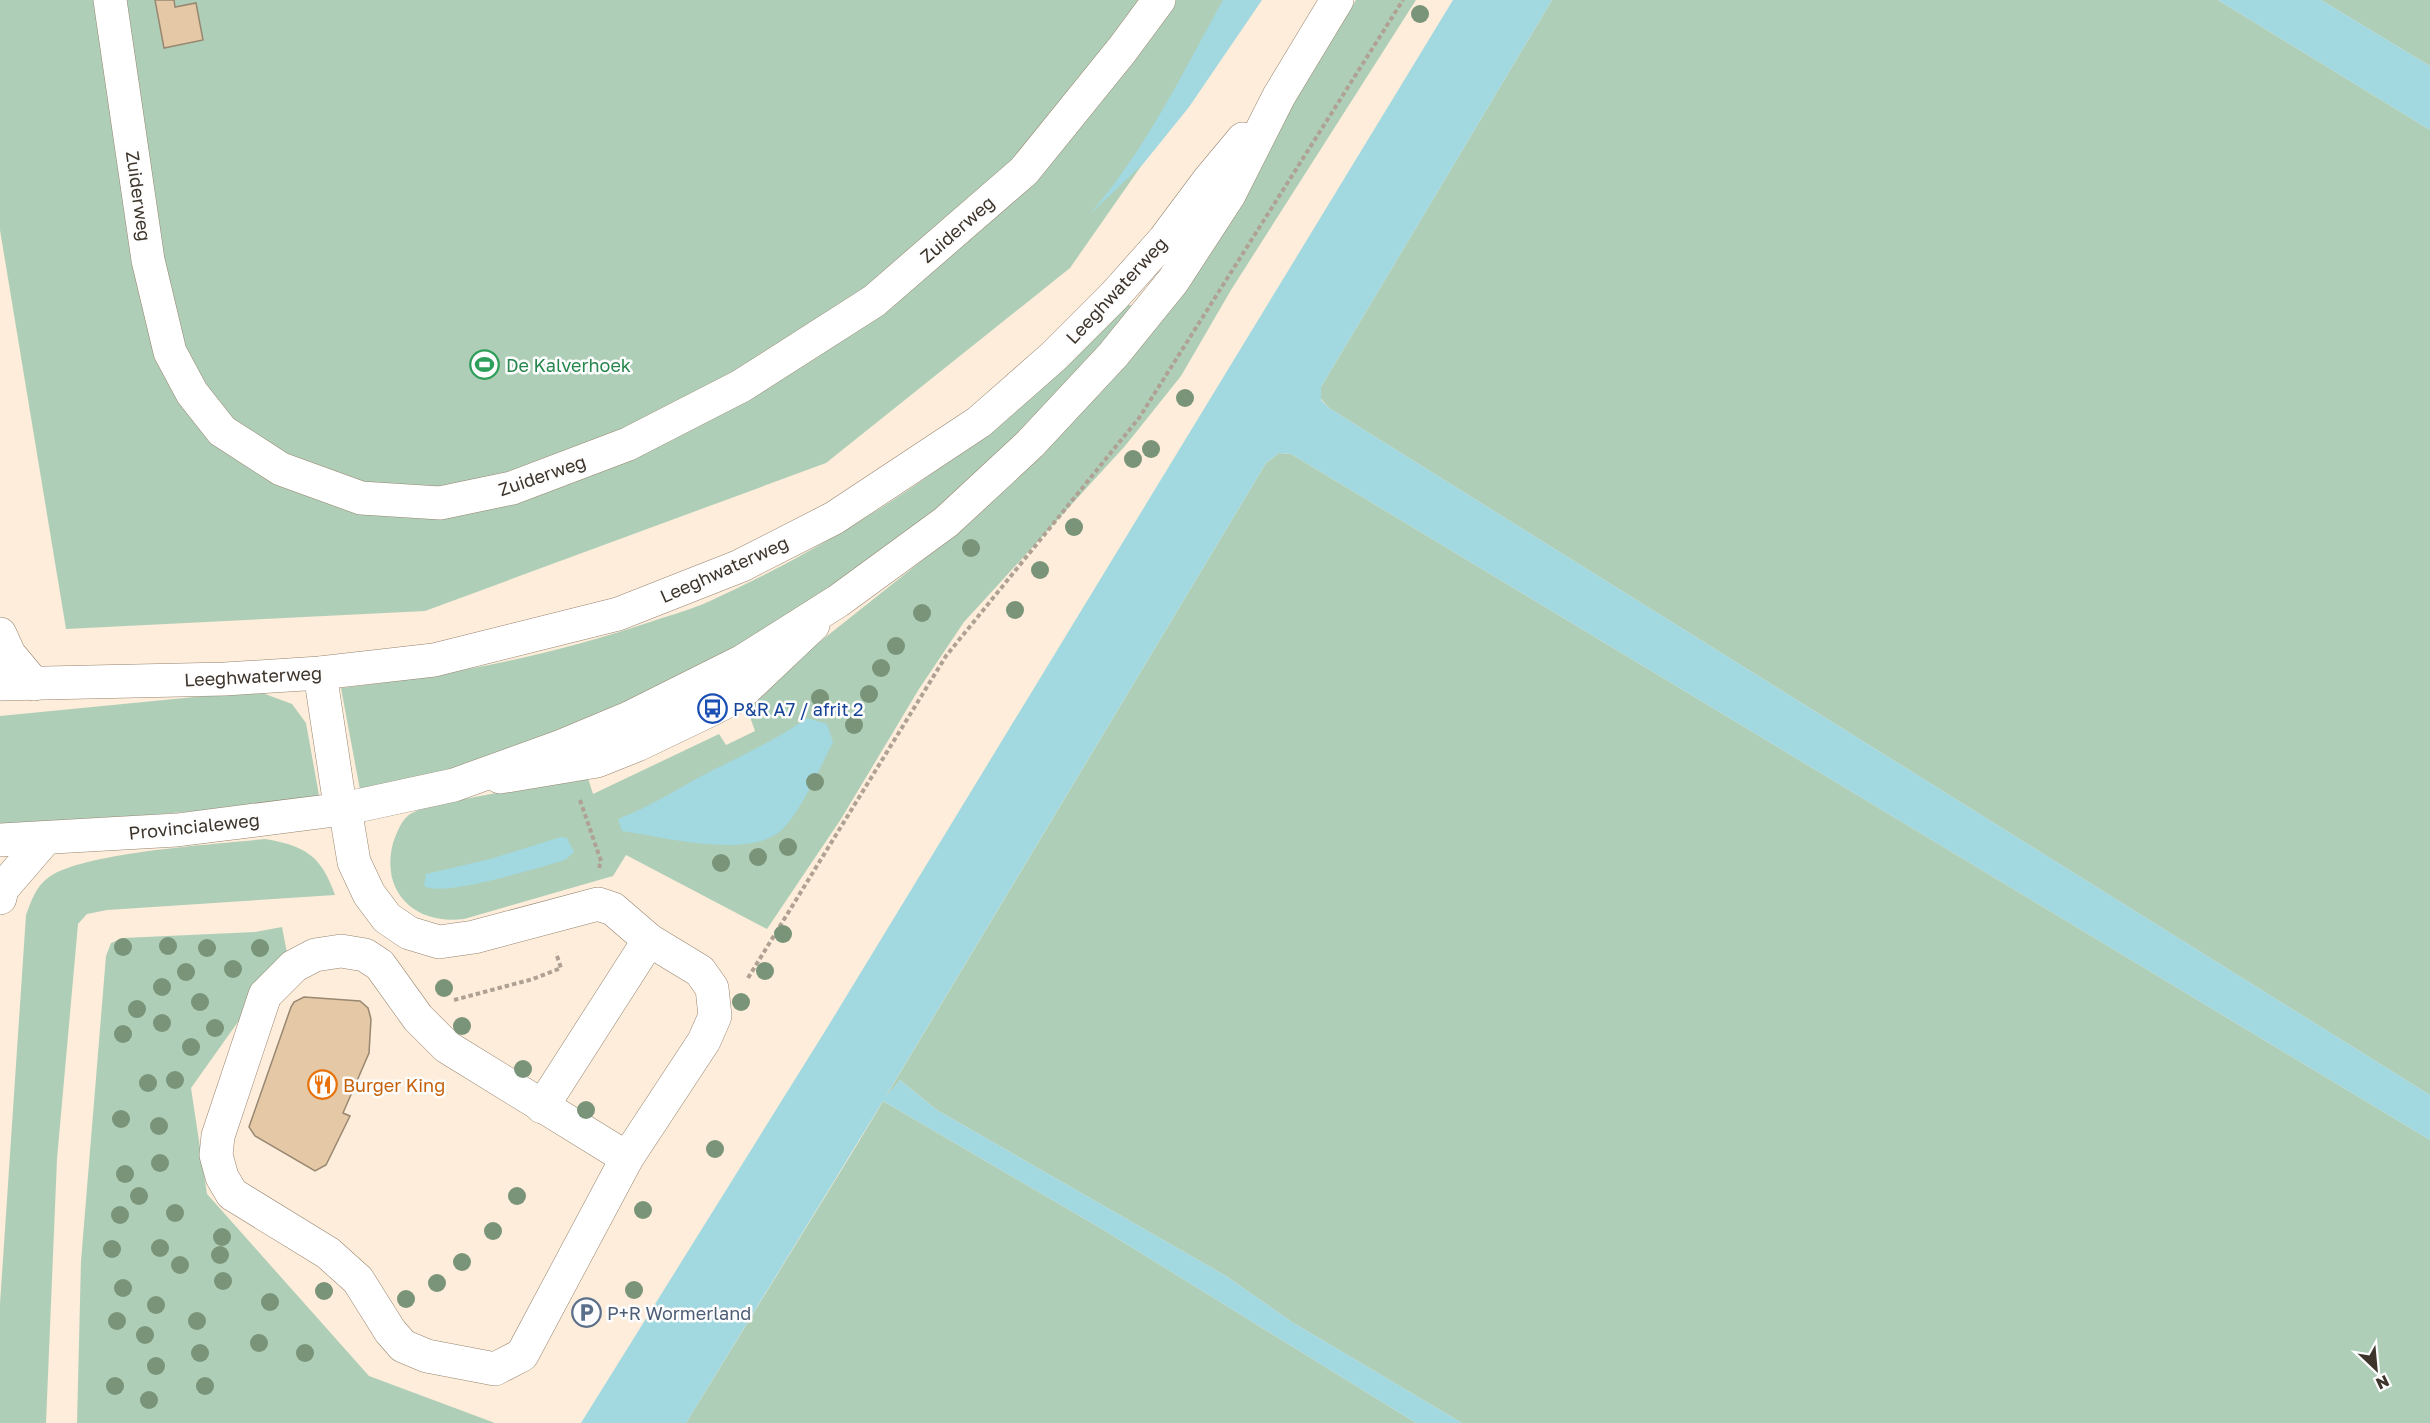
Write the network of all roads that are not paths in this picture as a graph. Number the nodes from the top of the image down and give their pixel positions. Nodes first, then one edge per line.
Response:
1 (110, 0) edge
2 (1159, 0) edge
3 (1337, 0) edge
4 (1279, 96) junction
5 (0, 634) edge
6 (320, 673) junction
7 (0, 684) edge
8 (34, 684) junction
9 (343, 809) junction
10 (45, 839) junction
11 (0, 840) edge
12 (0, 898) edge
13 (649, 940) junction
14 (542, 1107) junction
15 (627, 1158) junction

1 - 2 main road, Zuiderweg
3 - 4 main road, Leeghwaterweg
4 - 6 main road, Leeghwaterweg
4 - 9 main road, Leeghwaterweg
5 - 8 main road
6 - 8 main road, Leeghwaterweg
6 - 9 main road
7 - 8 main road, Leeghwaterweg
9 - 10 main road, Provincialeweg
9 - 13 main road
10 - 11 main road
10 - 12 main road
13 - 14 main road
13 - 15 main road
14 - 15 main road
14 - 15 main road

